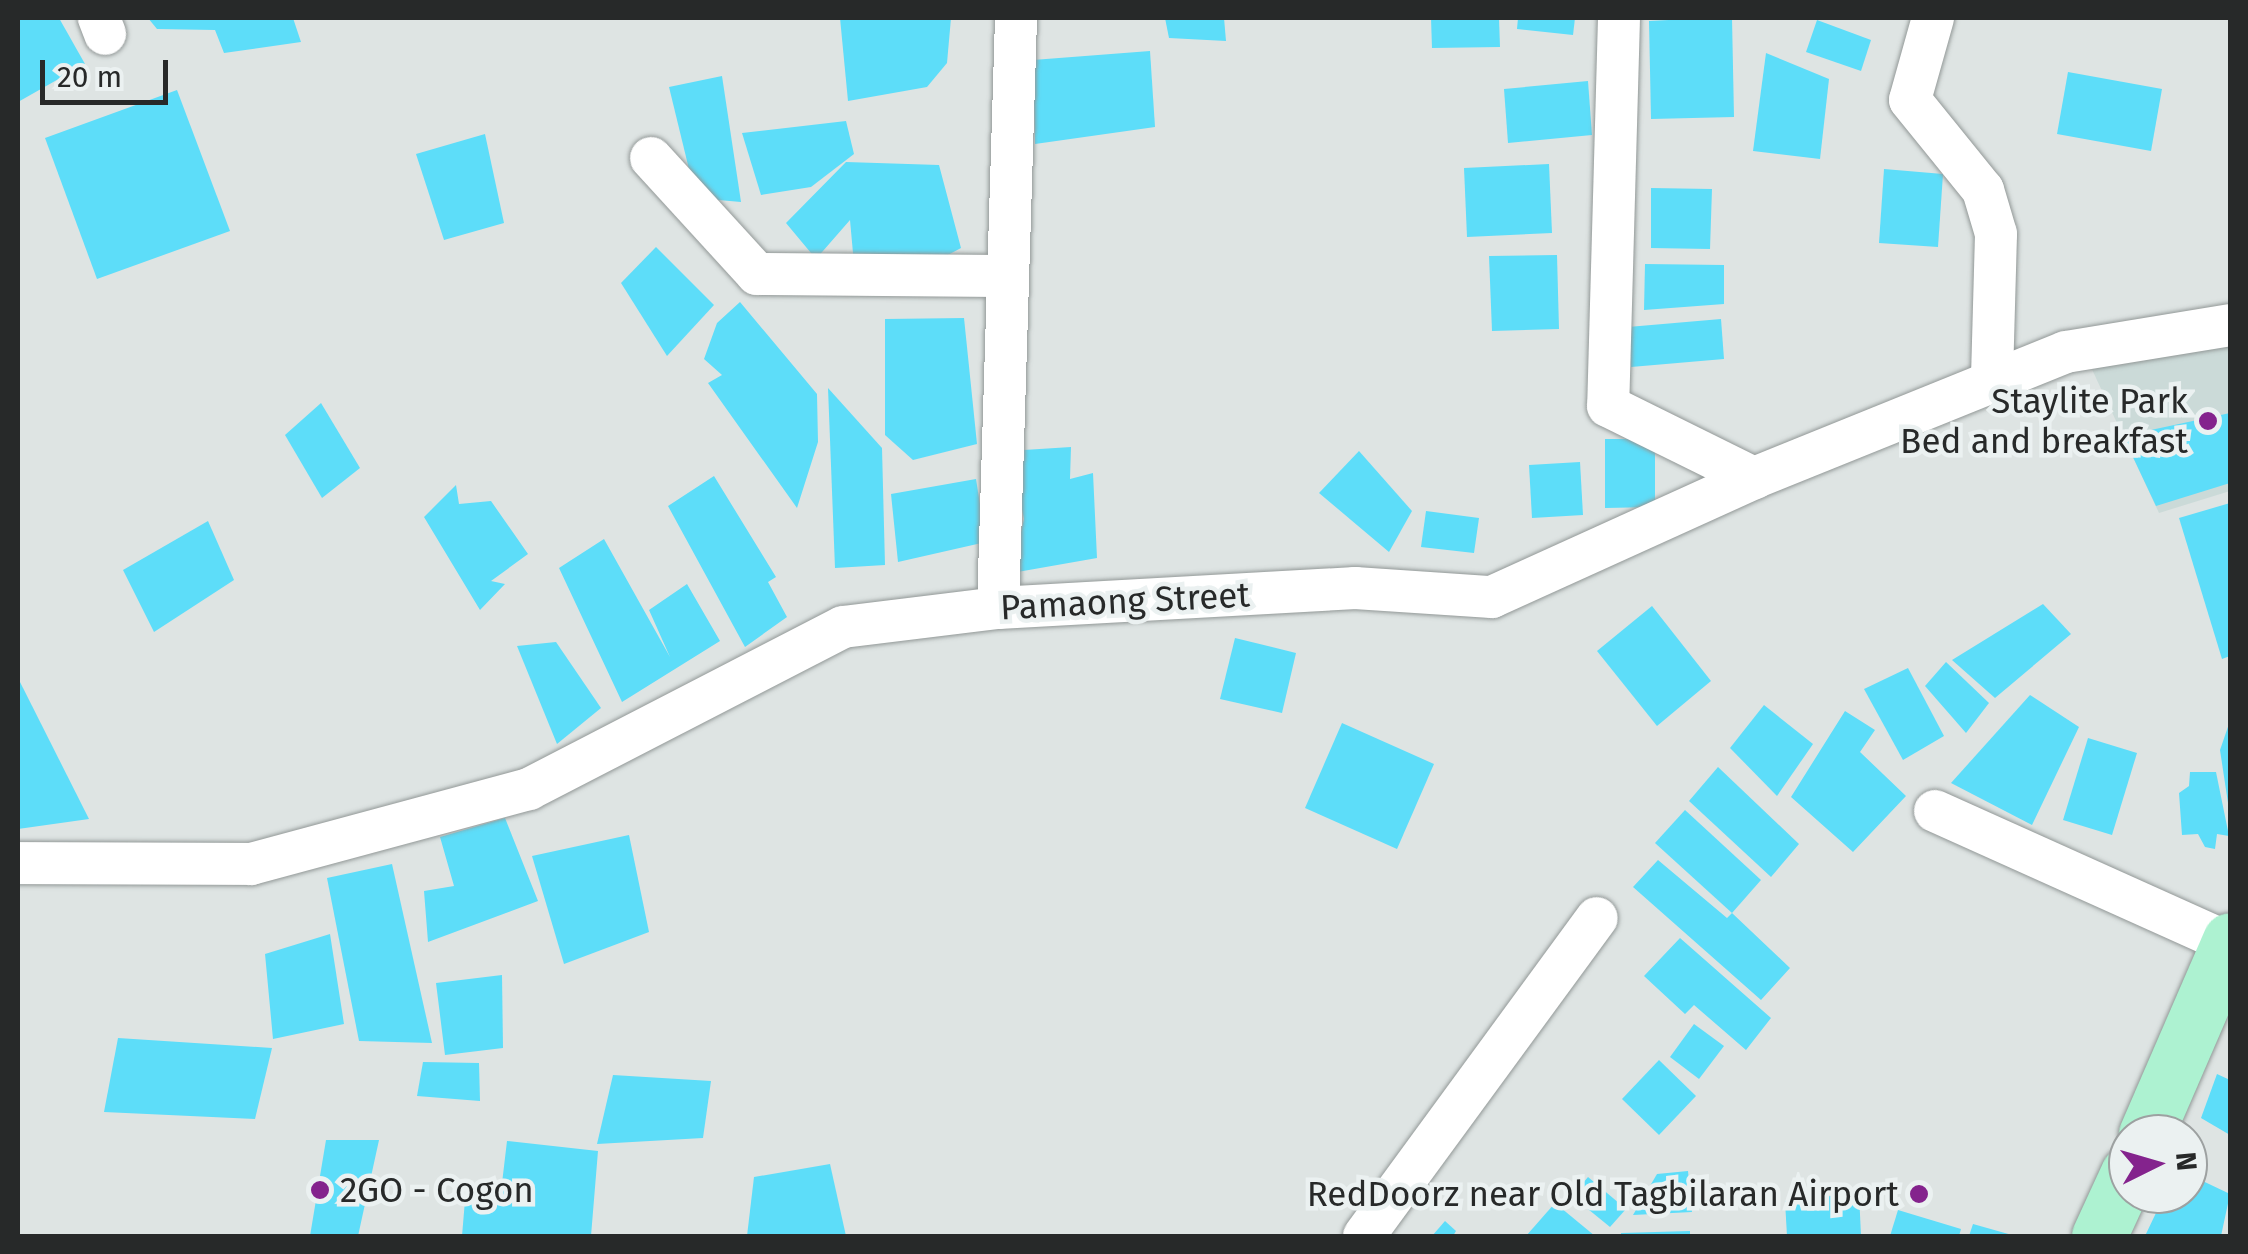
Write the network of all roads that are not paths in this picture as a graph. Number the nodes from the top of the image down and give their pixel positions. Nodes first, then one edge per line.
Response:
1 (1016, 18) edge
2 (1619, 18) edge
3 (1934, 18) edge
4 (651, 158) dead end
5 (1008, 276) junction
6 (2230, 325) edge
7 (1992, 381) junction
8 (1754, 478) junction
9 (998, 608) junction
10 (1934, 811) dead end
11 (18, 863) edge
12 (1597, 918) dead end
13 (2230, 942) edge
14 (2155, 1114) edge
15 (1364, 1236) edge

1 - 5 street
2 - 8 street
3 - 7 street
4 - 5 street
5 - 9 street
6 - 7 street, Pamaong Street
7 - 8 street, Pamaong Street
8 - 9 street, Pamaong Street
9 - 11 street, Pamaong Street
10 - 13 street
12 - 15 street
13 - 14 main road

